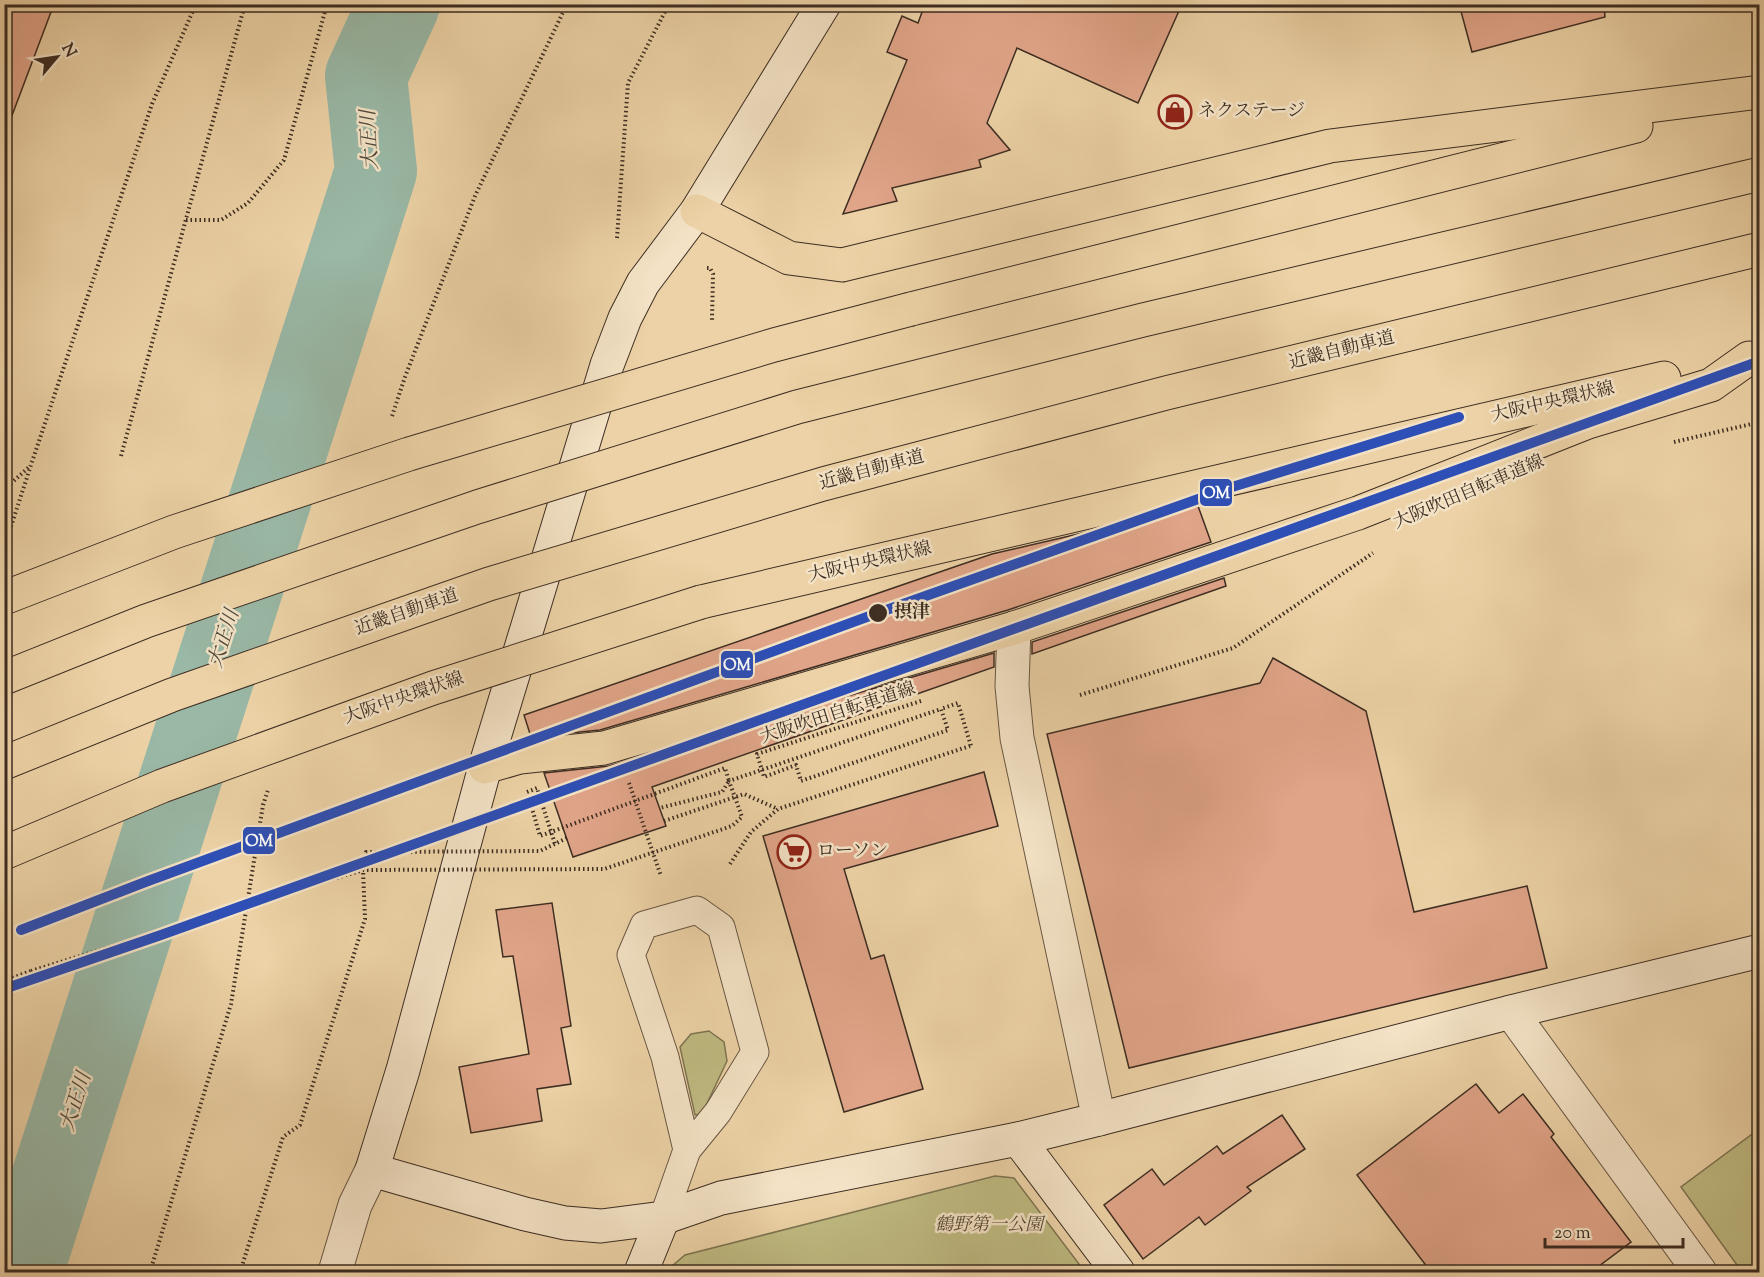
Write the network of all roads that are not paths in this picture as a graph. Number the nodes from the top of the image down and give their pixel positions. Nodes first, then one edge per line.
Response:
1 (824, 4) edge
2 (1760, 93) edge
3 (1760, 174) edge
4 (698, 211) junction
5 (1760, 249) edge
6 (1754, 357) edge
7 (4, 598) edge
8 (1014, 628) junction
9 (4, 678) edge
10 (4, 763) edge
11 (485, 767) junction
12 (4, 853) edge
13 (1760, 951) edge
14 (1511, 1012) junction
15 (1098, 1119) junction
16 (1018, 1138) junction
17 (687, 1150) junction
18 (372, 1170) junction
19 (663, 1218) junction
20 (334, 1272) edge
21 (641, 1272) edge
22 (1118, 1272) edge
23 (1700, 1272) edge

1 - 4 street
2 - 4 main road
2 - 7 main road, bridge
3 - 9 main road, bridge
4 - 11 street
5 - 10 main road, 近畿自動車道, bridge
6 - 8 main road
6 - 12 main road, 大阪中央環状線, bridge
8 - 11 main road
8 - 15 street
11 - 18 street
13 - 14 street
14 - 15 street
14 - 23 street
15 - 16 street
16 - 19 street
16 - 22 street
17 - 17 lane
17 - 19 lane
18 - 19 street
18 - 20 street
19 - 21 street

